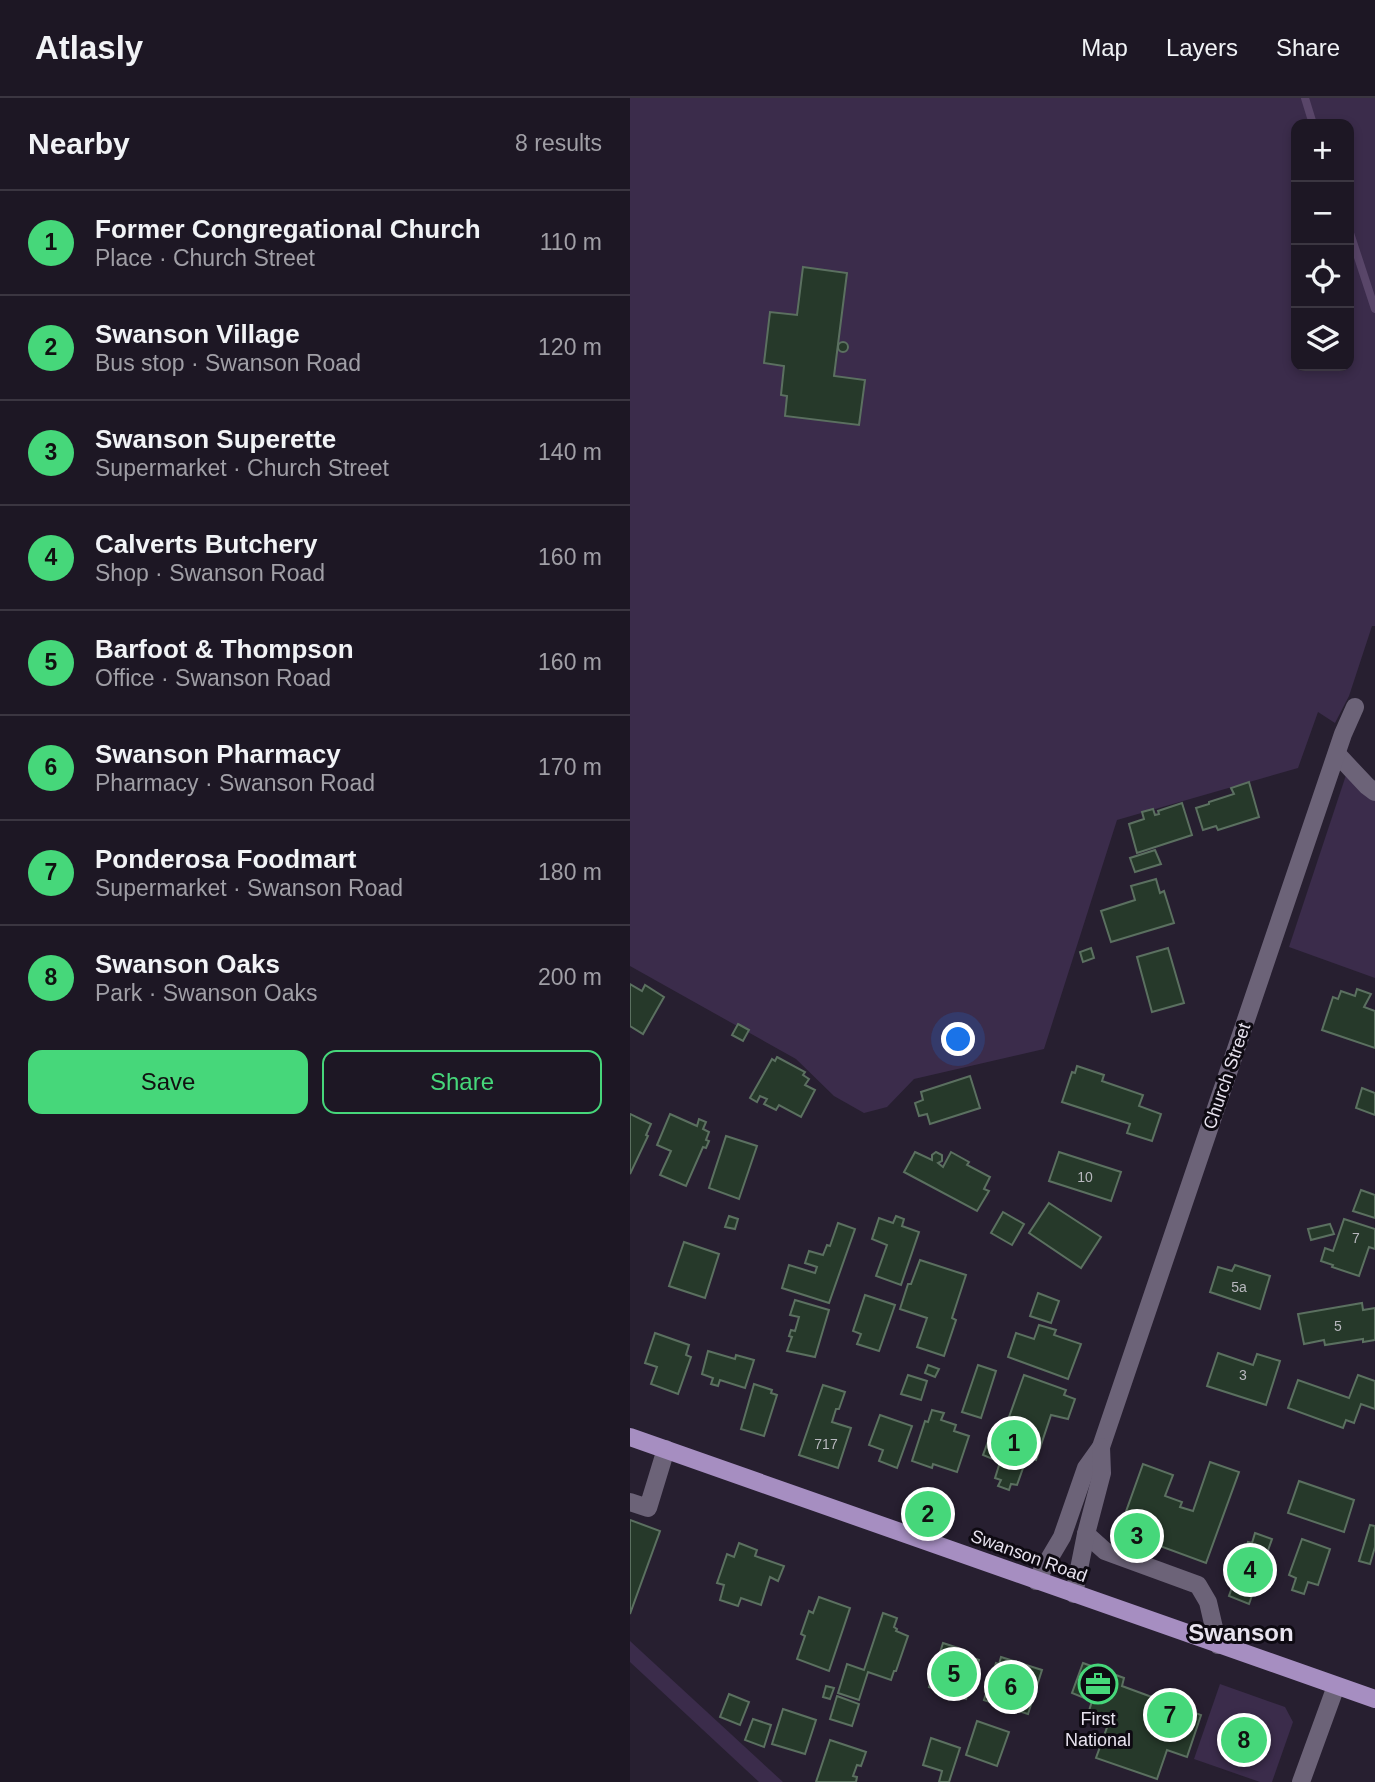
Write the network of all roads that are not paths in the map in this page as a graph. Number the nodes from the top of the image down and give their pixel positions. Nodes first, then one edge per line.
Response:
1 (1355, 707) dead end
2 (1337, 754) junction
3 (1375, 792) edge
4 (630, 1437) edge
5 (1101, 1447) junction
6 (666, 1449) junction
7 (630, 1502) edge
8 (1086, 1534) junction
9 (1036, 1581) junction
10 (1074, 1594) junction
11 (1218, 1645) junction
12 (1336, 1686) junction
13 (1375, 1699) edge
14 (1301, 1782) edge

1 - 2 street, Church Street
2 - 3 street
2 - 5 street, Church Street
4 - 6 main road, Swanson Road
5 - 8 street, Church Street
5 - 9 street, Church Street
6 - 7 street
6 - 9 main road, Swanson Road
8 - 10 street, Church Street
8 - 11 street
9 - 10 main road, Swanson Road
10 - 11 main road, Swanson Road
11 - 12 main road, Swanson Road
12 - 13 main road, Swanson Road
12 - 14 street

